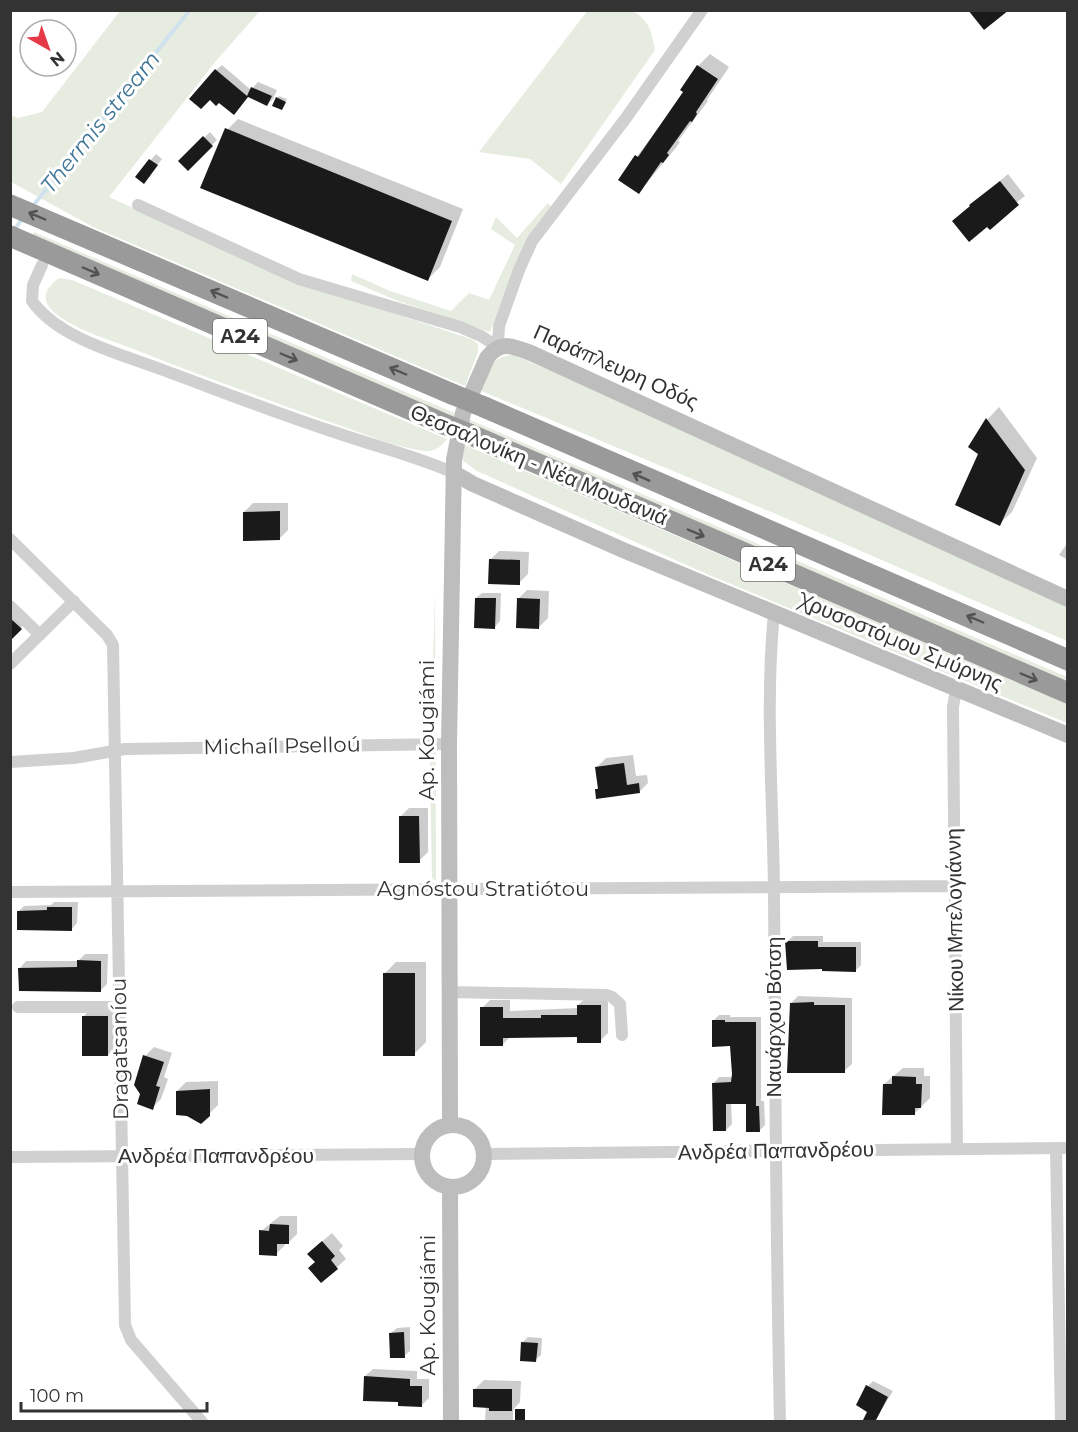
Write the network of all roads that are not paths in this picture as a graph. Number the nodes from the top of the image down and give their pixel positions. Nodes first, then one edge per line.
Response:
1 (702, 10) edge
2 (10, 204) edge
3 (138, 205) dead end
4 (10, 236) edge
5 (39, 256) junction
6 (498, 347) junction
7 (454, 473) junction
8 (473, 484) junction
9 (453, 504) junction
10 (10, 539) edge
11 (1068, 599) edge
12 (74, 601) junction
13 (10, 606) edge
14 (774, 613) junction
15 (40, 635) junction
16 (1068, 660) edge
17 (10, 664) edge
18 (956, 690) junction
19 (1068, 693) edge
20 (1068, 735) edge
21 (449, 744) junction
22 (116, 749) junction
23 (10, 762) edge
24 (955, 886) junction
25 (774, 887) junction
26 (450, 890) junction
27 (10, 892) edge
28 (117, 892) junction
29 (450, 992) junction
30 (119, 1006) junction
31 (18, 1007) dead end
32 (622, 1035) dead end
33 (450, 1124) junction
34 (957, 1149) junction
35 (1062, 1149) edge
36 (775, 1151) junction
37 (422, 1154) junction
38 (484, 1154) junction
39 (10, 1156) edge
40 (122, 1156) junction
41 (450, 1189) junction
42 (202, 1422) edge
43 (451, 1422) edge
44 (780, 1422) edge
45 (1061, 1422) edge

1 - 6 street
16 -> 2 highway, Θεσσαλονίκη - Νέα Μουδανιά / Α24, bridge
3 - 6 street, Παράπλευρη Οδός
4 - 5 highway, Θεσσαλονίκη - Νέα Μουδανιά / Α24
5 - 7 street
5 -> 19 highway, Θεσσαλονίκη - Νέα Μουδανιά / Α24, bridge
6 - 7 street, Ap. Kougiámi
6 - 11 street, Παράπλευρη Οδός
7 - 8 street, Χρυσοστόμου Σμύρνης
7 - 9 street, Ap. Kougiámi
8 - 9 street
8 - 14 street, Χρυσοστόμου Σμύρνης
9 - 21 street, Ap. Kougiámi
10 - 12 street, Dragatsaníou
12 - 15 street
12 - 22 street, Dragatsaníou
13 - 15 street
14 - 18 street, Χρυσοστόμου Σμύρνης
14 - 25 street, Ναυάρχου Βότση
15 - 17 street
18 - 20 street, Χρυσοστόμου Σμύρνης
18 - 24 street, Νίκου Μπελογιάννη
21 - 22 street, Michaíl Pselloú
21 - 26 street, Ap. Kougiámi
22 - 23 street, Michaíl Pselloú
22 - 28 street, Dragatsaníou
24 - 25 street, Agnóstou Stratiótou
24 - 34 street, Νίκου Μπελογιάννη
25 - 26 street, Agnóstou Stratiótou
25 - 36 street, Ναυάρχου Βότση
26 - 28 street, Agnóstou Stratiótou
26 - 29 street, Ap. Kougiámi
27 - 28 street, Agnóstou Stratiótou
28 - 30 street, Dragatsaníou
29 - 32 street
29 - 33 street, Ap. Kougiámi
30 - 31 street
30 - 40 street, Dragatsaníou
33 - 37 street
33 - 38 street
34 - 35 street, Ανδρέα Παπανδρέου
34 - 36 street, Ανδρέα Παπανδρέου
35 - 45 street
36 - 38 street, Ανδρέα Παπανδρέου
36 - 44 street, Ναυάρχου Βότση
37 - 40 street, Ανδρέα Παπανδρέου
37 - 41 street
38 - 41 street
39 - 40 street, Ανδρέα Παπανδρέου
40 - 42 street, Dragatsaníou
41 - 43 street, Ap. Kougiámi

